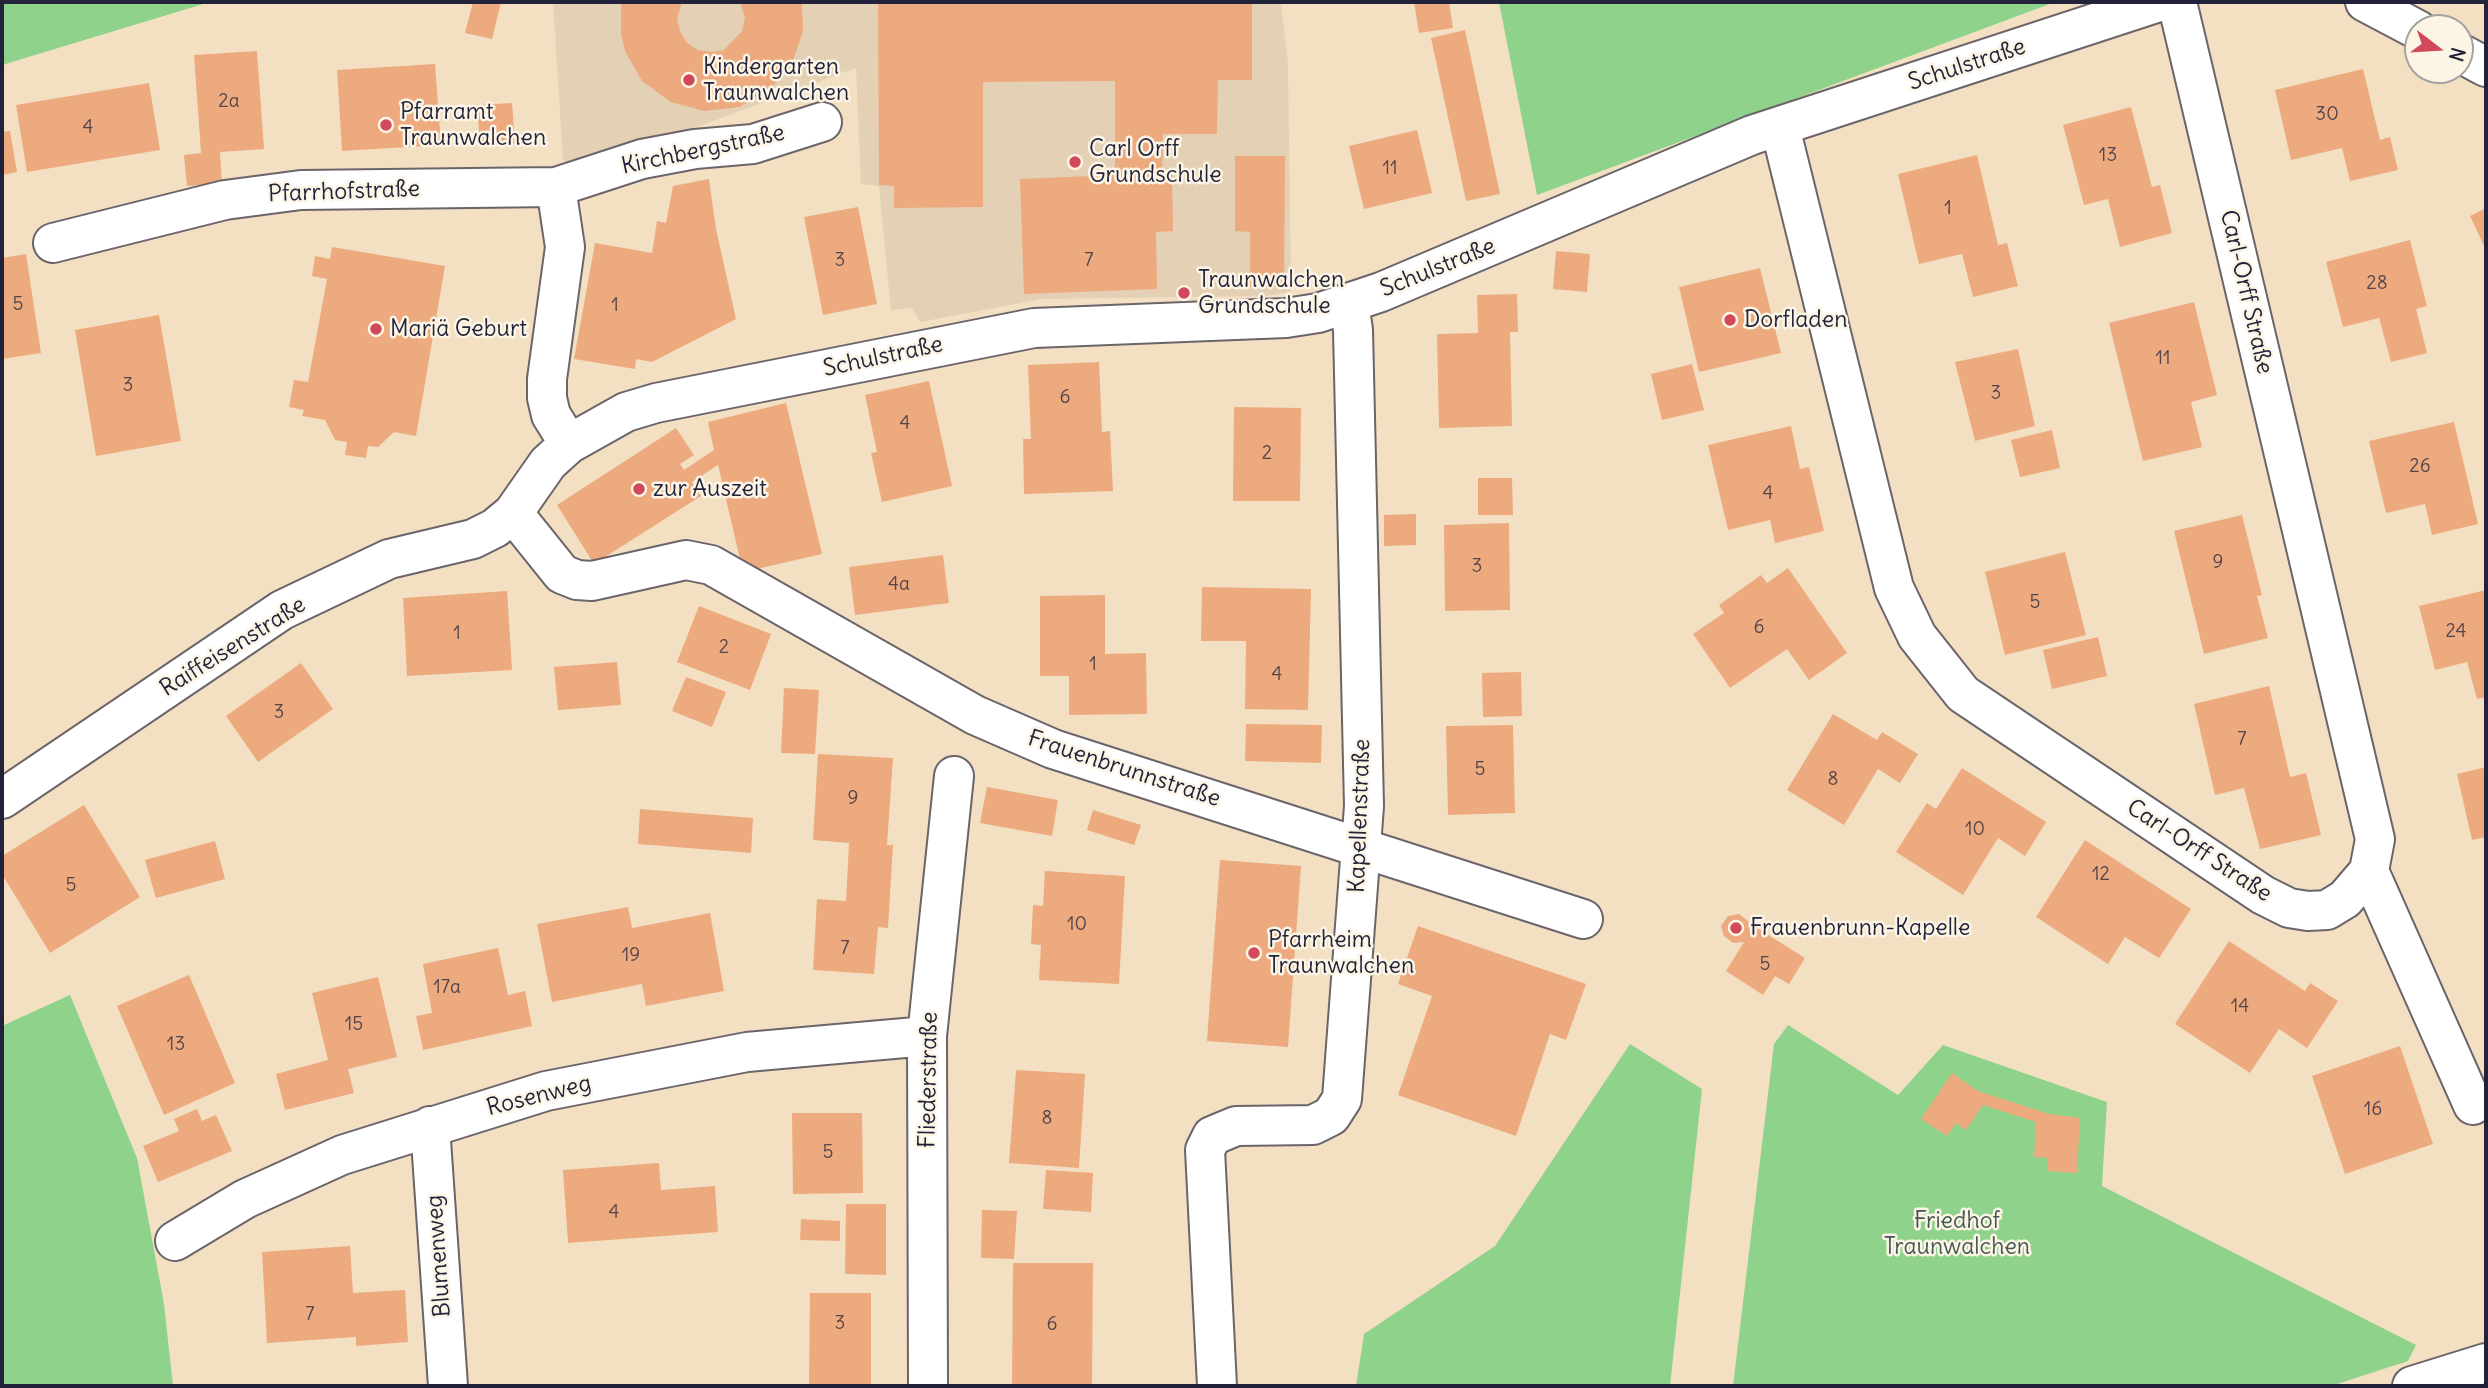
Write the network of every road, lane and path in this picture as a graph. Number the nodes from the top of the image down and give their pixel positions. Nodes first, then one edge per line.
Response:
1 (2160, 2) edge
2 (2177, 2) edge
3 (2365, 2) edge
4 (2404, 23) edge
5 (822, 122) dead end
6 (1780, 127) junction
7 (556, 187) junction
8 (53, 243) dead end
9 (1349, 303) junction
10 (569, 444) junction
11 (513, 513) junction
12 (954, 776) dead end
13 (2, 799) edge
14 (1362, 846) junction
15 (2369, 871) junction
16 (1583, 919) dead end
17 (927, 1036) junction
18 (2473, 1105) dead end
19 (430, 1126) junction
20 (175, 1241) dead end
21 (2486, 1363) edge
22 (448, 1386) edge
23 (929, 1386) edge
24 (1217, 1386) edge
25 (2412, 1386) edge

1 - 6 street, Schulstraße
2 - 15 street, Carl-Orff Straße
3 - 4 street
5 - 7 street, Kirchbergstraße
6 - 9 street, Schulstraße
6 - 15 street, Carl-Orff Straße
7 - 8 street, Pfarrhofstraße
7 - 10 street
9 - 10 street, Schulstraße
9 - 14 street, Kapellenstraße
10 - 11 street, Raiffeisenstraße
11 - 13 street, Raiffeisenstraße
11 - 14 street, Frauenbrunnstraße
12 - 17 street, Fliederstraße
14 - 16 street, Frauenbrunnstraße
14 - 24 street, Kapellenstraße
15 - 18 street
17 - 19 street, Rosenweg
17 - 23 street, Fliederstraße
19 - 20 street, Rosenweg
19 - 22 street, Blumenweg
21 - 25 street

